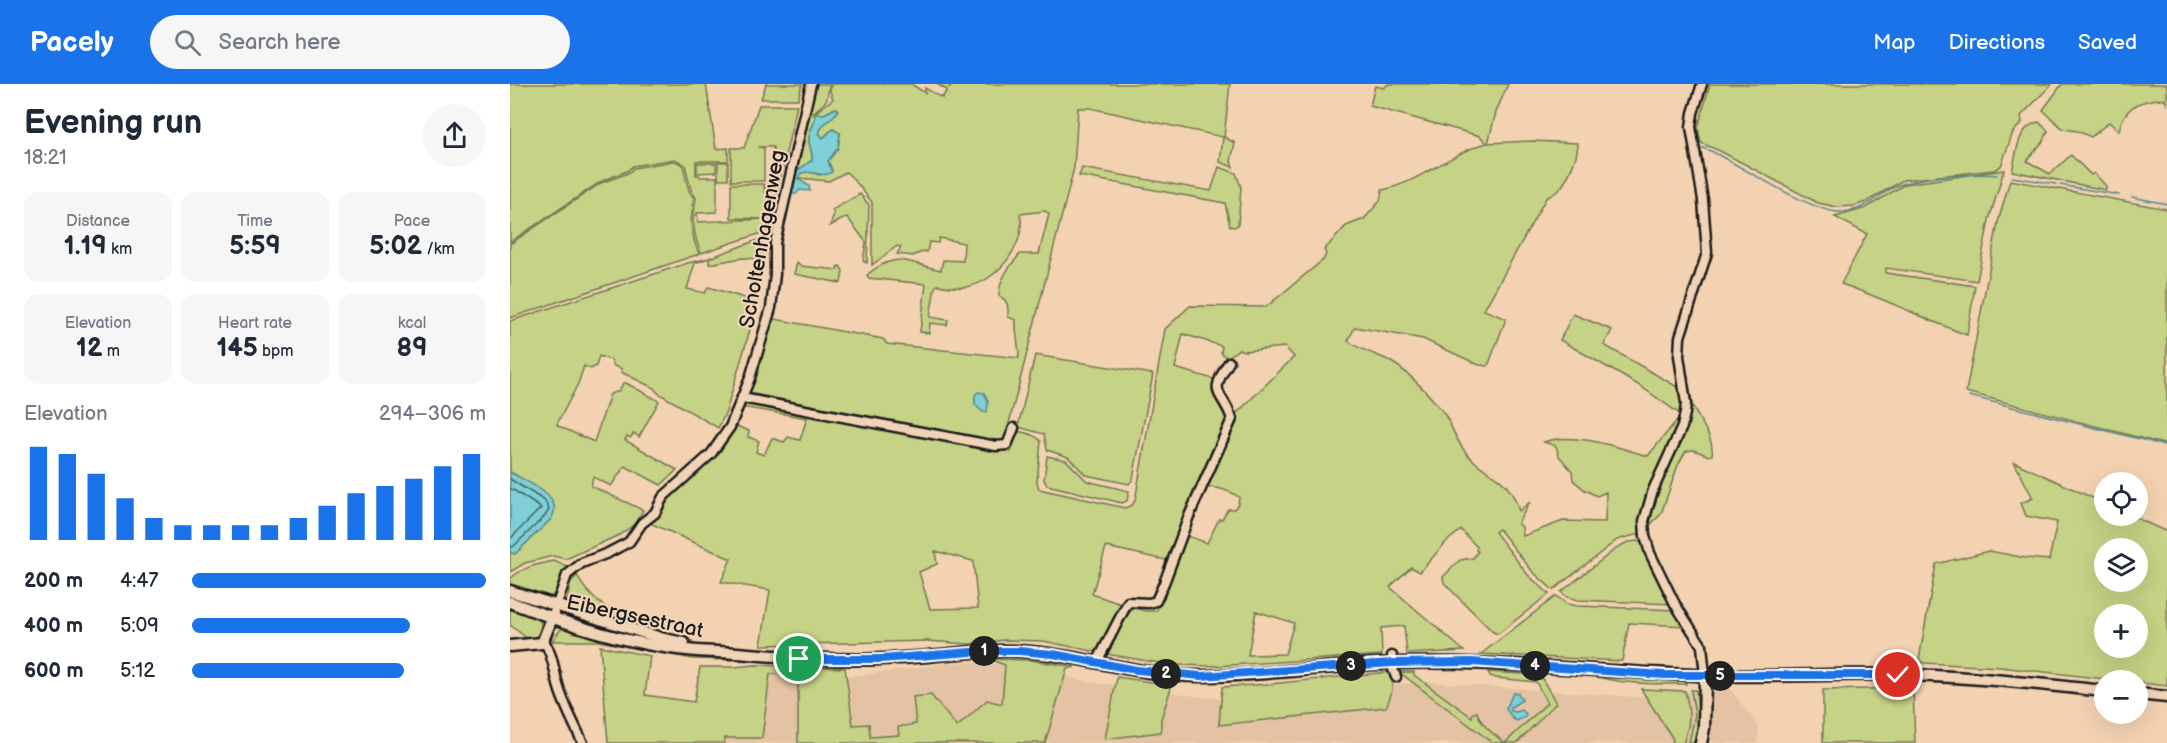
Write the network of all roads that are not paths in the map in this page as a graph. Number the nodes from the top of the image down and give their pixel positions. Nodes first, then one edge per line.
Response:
1 (811, 84) edge
2 (1702, 84) edge
3 (1229, 362) dead end
4 (742, 398) junction
5 (1014, 428) dead end
6 (510, 591) edge
7 (510, 602) edge
8 (556, 607) junction
9 (553, 619) junction
10 (544, 641) junction
11 (510, 646) edge
12 (732, 652) junction
13 (1392, 659) junction
14 (1097, 662) junction
15 (1705, 676) junction
16 (1396, 677) dead end
17 (2094, 690) edge
18 (2148, 695) edge
19 (2167, 697) edge
20 (583, 743) edge
21 (1701, 743) edge

1 - 4 street, Scholtenhagenweg
2 - 15 street
3 - 14 street
4 - 5 street
4 - 8 street, Scholtenhagenweg
6 - 8 main road, Eibergsestraat
7 - 9 main road
8 - 9 main road
8 - 12 main road, Eibergsestraat
9 - 10 main road, Eibergsestraat
9 - 12 main road, Eibergsestraat
10 - 11 main road
10 - 20 street
12 - 14 main road, Eibergsestraat
13 - 14 main road, Eibergsestraat
13 - 15 main road, Eibergsestraat
13 - 16 street
15 - 17 main road, Eibergsestraat
15 - 21 main road
18 - 19 main road

